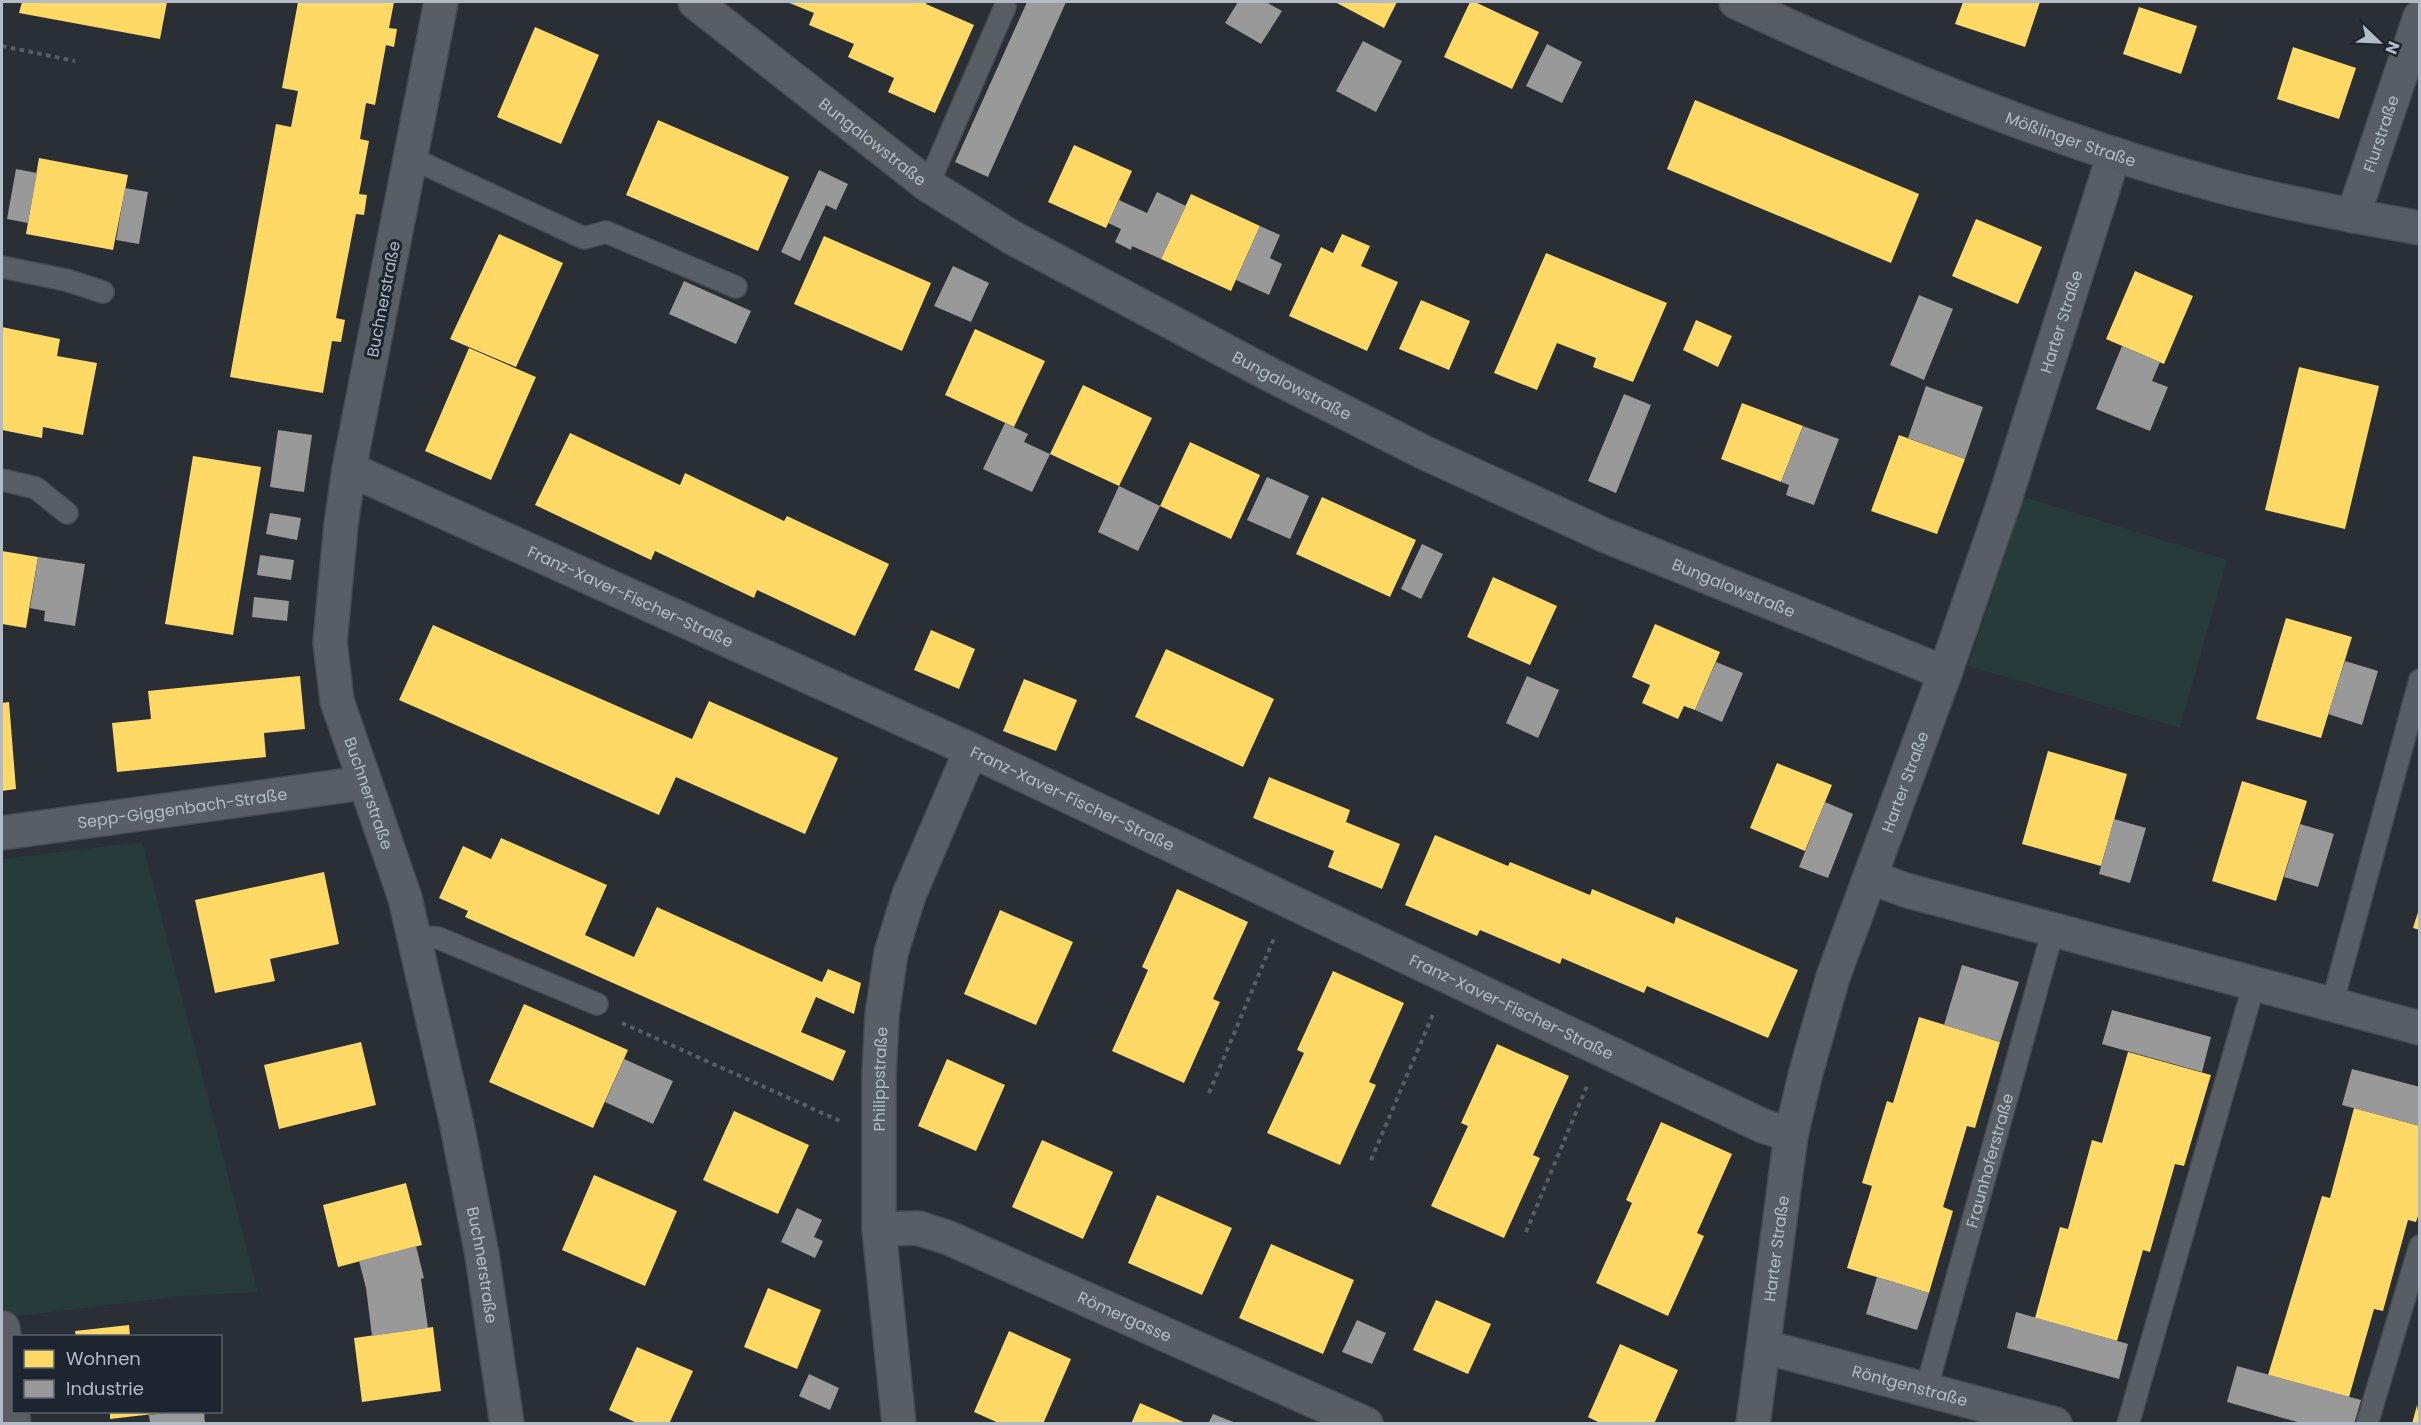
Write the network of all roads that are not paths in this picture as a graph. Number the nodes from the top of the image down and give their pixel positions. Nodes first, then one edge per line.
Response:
1 (441, 2) edge
2 (695, 2) edge
3 (1736, 2) edge
4 (1005, 7) dead end
5 (2420, 18) edge
6 (2114, 154) junction
7 (411, 158) junction
8 (928, 185) junction
9 (2353, 216) junction
10 (2420, 228) edge
11 (2, 267) edge
12 (736, 287) dead end
13 (103, 292) dead end
14 (349, 469) junction
15 (2, 480) edge
16 (67, 513) dead end
17 (1945, 673) junction
18 (2420, 680) edge
19 (971, 750) junction
20 (363, 783) junction
21 (2, 833) edge
22 (1871, 877) junction
23 (2053, 930) junction
24 (414, 936) junction
25 (2254, 984) junction
26 (597, 1004) road end
27 (2332, 1004) junction
28 (2420, 1028) edge
29 (1791, 1135) junction
30 (879, 1229) junction
31 (2420, 1246) edge
32 (3, 1328) dead end
33 (1765, 1347) junction
34 (1926, 1389) junction
35 (12, 1407) edge
36 (507, 1424) edge
37 (899, 1424) edge
38 (1366, 1424) edge
39 (1753, 1424) edge
40 (2055, 1424) edge
41 (2128, 1424) edge
42 (2367, 1424) edge

1 - 7 street, Buchnerstraße
2 - 8 street, Bungalowstraße
3 - 6 street, Mößlinger Straße
4 - 8 lane
5 - 9 street, Flurstraße
6 - 9 street, Mößlinger Straße
6 - 17 street, Harter Straße
7 - 12 lane
7 - 14 street, Buchnerstraße
8 - 17 street, Bungalowstraße
9 - 10 street, Mößlinger Straße
11 - 13 lane
14 - 19 street, Franz-Xaver-Fischer-Straße
14 - 20 street, Buchnerstraße
15 - 16 lane
17 - 22 street, Harter Straße
18 - 27 lane
19 - 29 street, Franz-Xaver-Fischer-Straße
19 - 30 street, Philippstraße
20 - 21 street, Sepp-Giggenbach-Straße
20 - 24 street, Buchnerstraße
22 - 23 street
22 - 29 street, Harter Straße
23 - 25 street
23 - 34 lane, Fraunhoferstraße
24 - 26 lane
24 - 36 street, Buchnerstraße
25 - 27 street
25 - 41 lane
27 - 28 street
29 - 33 street, Harter Straße
30 - 37 street, Philippstraße
30 - 38 street, Römergasse
31 - 42 lane
32 - 35 street
33 - 34 street, Röntgenstraße
33 - 39 street, Harter Straße
34 - 40 street, Röntgenstraße

